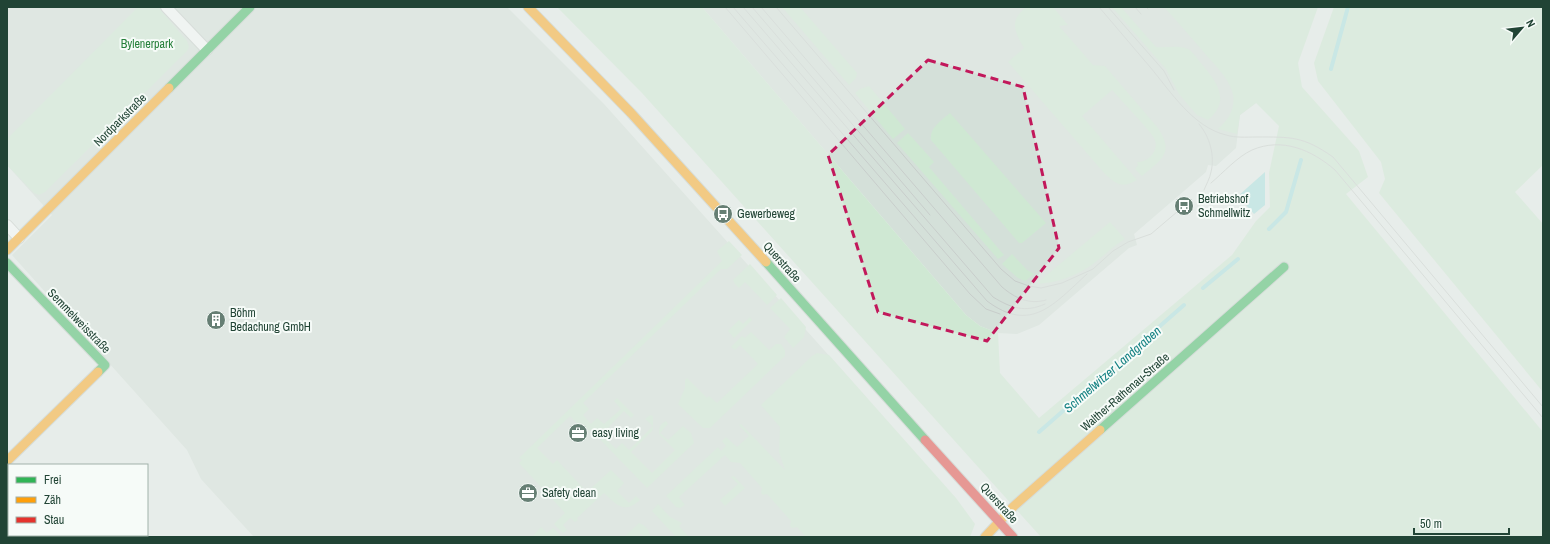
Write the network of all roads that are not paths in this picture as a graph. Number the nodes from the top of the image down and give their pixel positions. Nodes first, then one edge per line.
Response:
1 (166, 7) edge
2 (250, 7) edge
3 (528, 7) edge
4 (207, 50) junction
5 (7, 225) edge
6 (19, 238) junction
7 (7, 250) edge
8 (7, 263) edge
9 (1284, 267) dead end
10 (7, 461) edge
11 (1000, 522) junction
12 (985, 537) edge
13 (1013, 537) edge

1 - 4 street
2 - 4 street, Nordparkstraße
3 - 11 street, Querstraße
4 - 6 street, Nordparkstraße
5 - 6 street
6 - 7 street, Nordparkstraße
8 - 10 street, Semmelweisstraße
9 - 11 street, Walther-Rathenau-Straße
11 - 12 street, Walther-Rathenau-Straße
11 - 13 street, Querstraße

